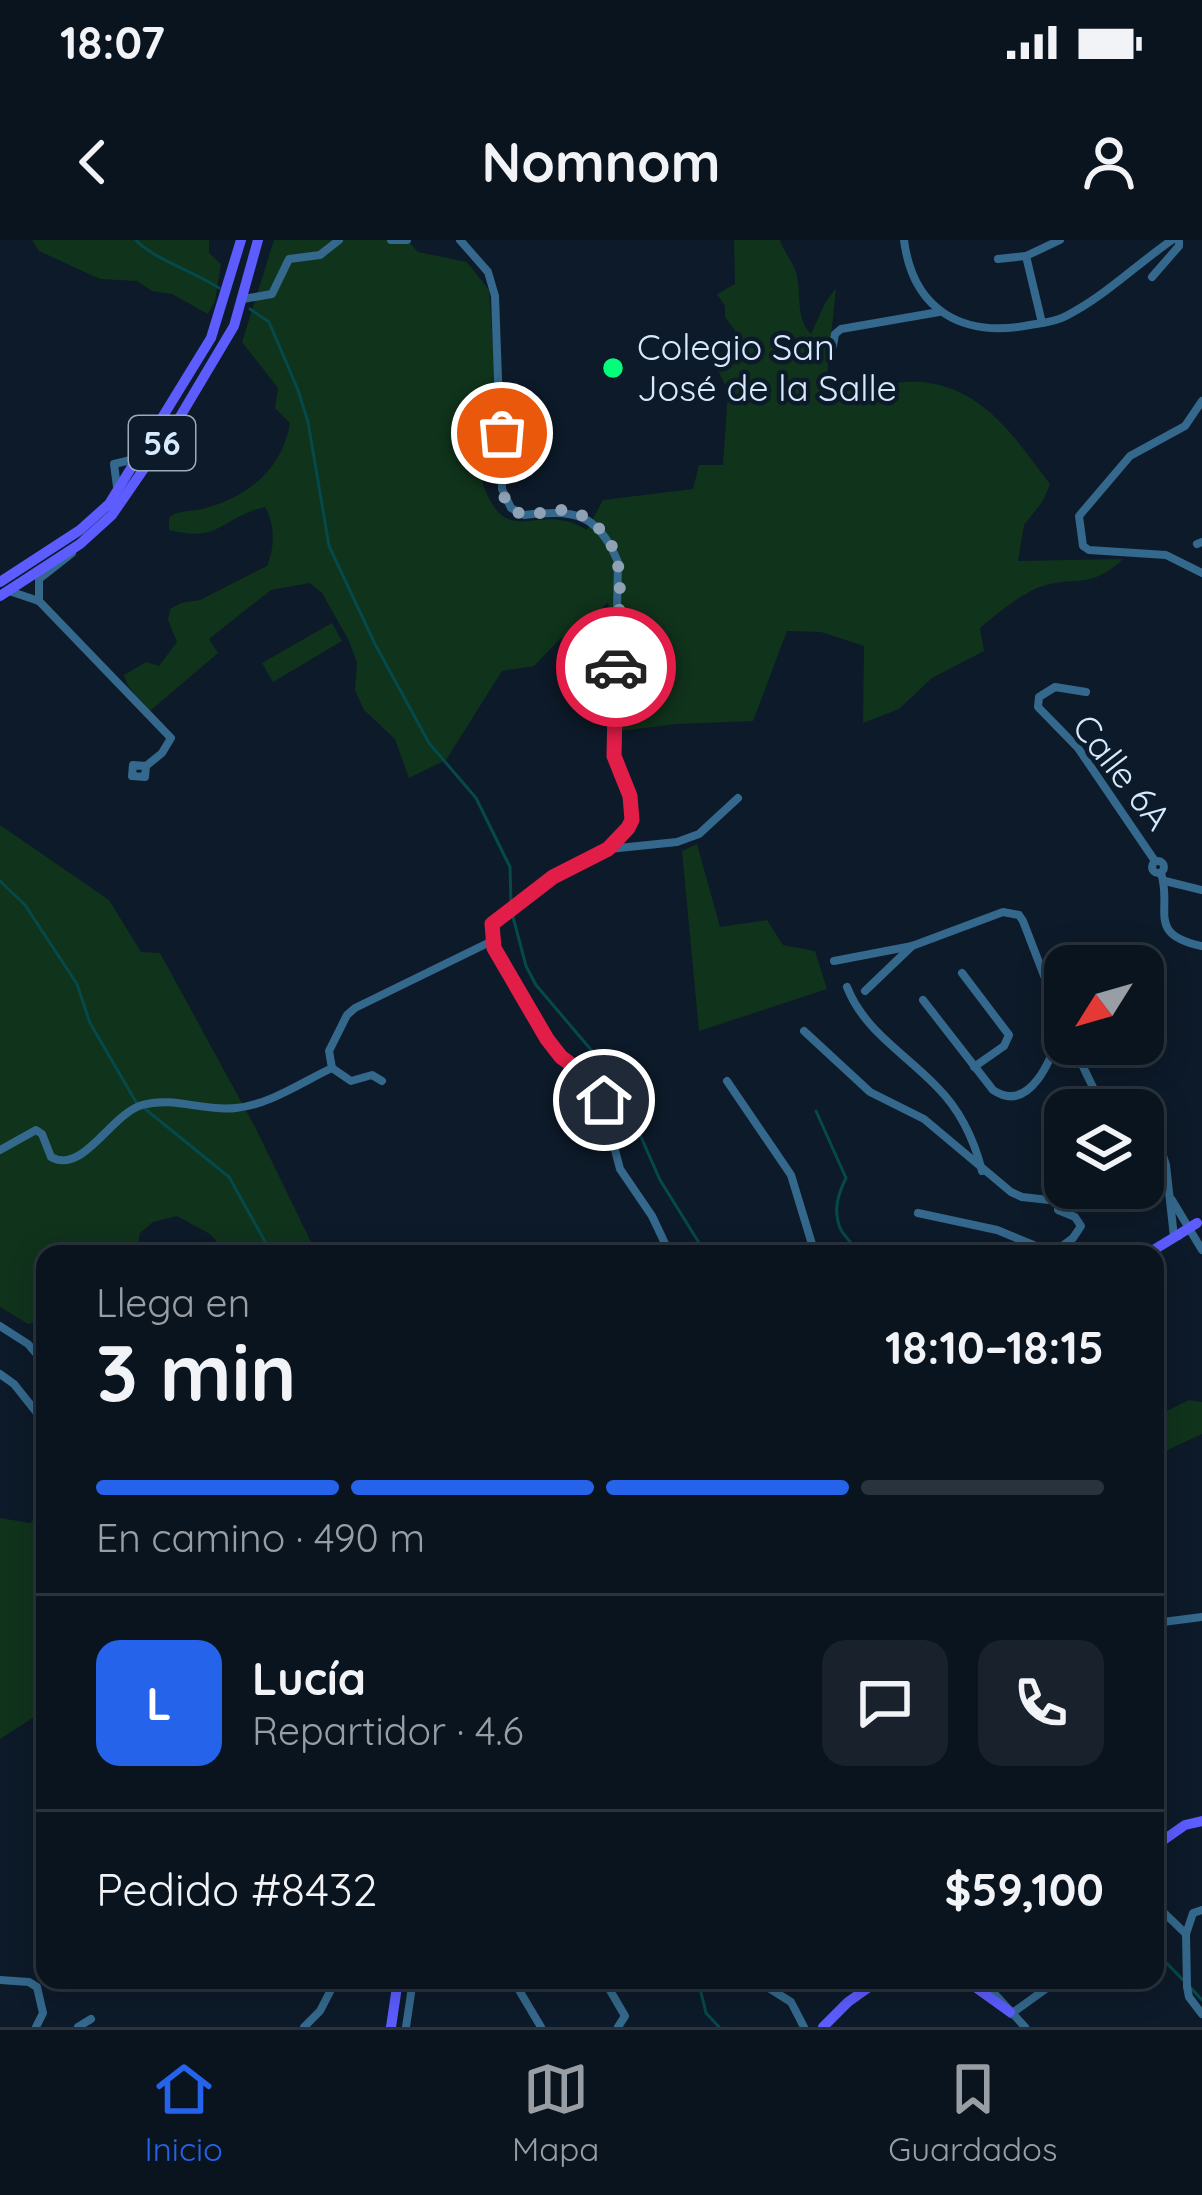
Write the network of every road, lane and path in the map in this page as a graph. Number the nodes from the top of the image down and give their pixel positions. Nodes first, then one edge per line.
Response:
1 (241, 240) edge
2 (258, 240) edge
3 (339, 240) edge
4 (391, 240) edge
5 (407, 240) edge
6 (460, 240) edge
7 (904, 240) edge
8 (1060, 240) edge
9 (1175, 240) edge
10 (1026, 256) junction
11 (998, 259) dead end
12 (1152, 277) dead end
13 (243, 299) junction
14 (939, 312) junction
15 (1042, 323) junction
16 (833, 346) dead end
17 (1202, 401) edge
18 (74, 548) junction
19 (1202, 573) edge
20 (3, 589) edge
21 (39, 601) junction
22 (1086, 692) dead end
23 (146, 766) dead end
24 (738, 798) dead end
25 (608, 849) junction
26 (1163, 877) junction
27 (1202, 890) edge
28 (491, 941) junction
29 (912, 946) junction
30 (1202, 946) edge
31 (834, 961) dead end
32 (962, 973) dead end
33 (1044, 976) edge
34 (847, 987) dead end
35 (865, 991) dead end
36 (922, 1000) dead end
37 (804, 1031) dead end
38 (1047, 1065) edge
39 (974, 1067) junction
40 (332, 1068) junction
41 (382, 1082) dead end
42 (727, 1082) dead end
43 (0, 1150) edge
44 (1164, 1165) edge
45 (982, 1171) junction
46 (1169, 1193) junction
47 (1044, 1199) edge
48 (1058, 1209) edge
49 (918, 1213) dead end
50 (1200, 1222) edge
51 (1176, 1236) junction
52 (666, 1245) edge
53 (812, 1245) edge
54 (1031, 1245) edge
55 (1064, 1245) edge
56 (1162, 1245) edge
57 (1202, 1250) edge
58 (0, 1326) edge
59 (36, 1353) edge
60 (0, 1374) edge
61 (36, 1412) edge
62 (1202, 1617) edge
63 (1164, 1623) edge
64 (1202, 1821) edge
65 (1164, 1840) edge
66 (1202, 1910) edge
67 (1164, 1913) edge
68 (1186, 1934) junction
69 (0, 1980) edge
70 (36, 1986) edge
71 (38, 1989) edge
72 (332, 1989) edge
73 (397, 1989) edge
74 (412, 1989) edge
75 (518, 1989) edge
76 (609, 1989) edge
77 (770, 1989) edge
78 (866, 1989) edge
79 (877, 1989) edge
80 (978, 1989) edge
81 (993, 1989) edge
82 (1045, 1989) edge
83 (851, 1999) junction
84 (1011, 2013) junction
85 (1202, 2014) edge
86 (91, 2019) dead end
87 (36, 2027) edge
88 (78, 2027) edge
89 (304, 2027) edge
90 (391, 2027) edge
91 (406, 2027) edge
92 (541, 2027) edge
93 (618, 2027) edge
94 (804, 2027) edge
95 (823, 2027) edge
96 (1024, 2027) edge

1 - 20 main road, 56
2 - 13 main road, 56
3 - 13 street
4 - 5 street
6 - 25 street
7 - 14 street
8 - 10 street
9 - 12 street
9 - 15 street
10 - 11 street
10 - 15 street
13 - 18 main road, 56
14 - 15 street
14 - 16 street
17 - 19 street
18 - 20 main road, 56
18 - 21 street
20 - 21 street
21 - 23 street
22 - 26 street, Calle 6A
24 - 25 street
25 - 28 street
26 - 27 street
26 - 30 street, Calle 6A
28 - 40 street
28 - 52 street
29 - 31 street
29 - 33 street
29 - 35 street
32 - 39 street
34 - 45 street
36 - 39 street
37 - 45 street
38 - 39 street
40 - 41 street
40 - 43 street
42 - 53 street
44 - 46 street
45 - 47 street
46 - 51 street
46 - 57 street
48 - 55 street
49 - 54 street
50 - 51 main road, bridge
51 - 56 main road
58 - 59 street
60 - 61 street
62 - 63 street
64 - 65 main road
66 - 68 street
67 - 68 street
68 - 85 street
69 - 70 street
71 - 87 street
72 - 89 street
73 - 90 main road
74 - 91 street
75 - 92 street
76 - 93 street
77 - 94 street
78 - 83 main road
79 - 83 main road
80 - 84 main road
81 - 84 street
82 - 84 street
83 - 95 main road
84 - 96 street
86 - 88 street

